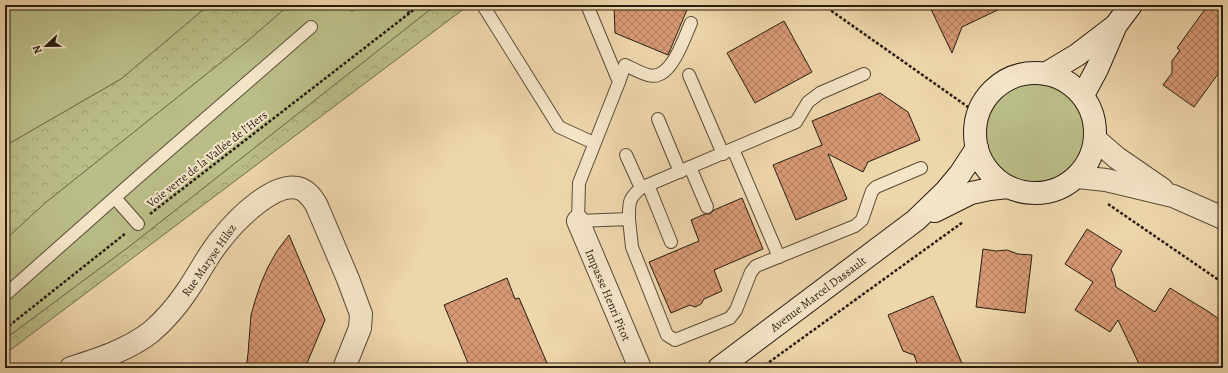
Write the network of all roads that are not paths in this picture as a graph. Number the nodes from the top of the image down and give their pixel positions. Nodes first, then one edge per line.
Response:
1 (587, 5) edge
2 (1131, 5) edge
3 (484, 7) dead end
4 (691, 23) dead end
5 (1116, 25) junction
6 (311, 27) dead end
7 (1047, 73) junction
8 (864, 74) dead end
9 (689, 75) dead end
10 (619, 82) junction
11 (1083, 95) junction
12 (658, 119) dead end
13 (1095, 139) junction
14 (594, 143) junction
15 (977, 148) junction
16 (728, 152) junction
17 (626, 155) dead end
18 (921, 168) dead end
19 (685, 170) junction
20 (1077, 177) junction
21 (644, 187) junction
22 (1008, 187) junction
23 (1173, 196) junction
24 (115, 198) junction
25 (707, 207) dead end
26 (1223, 218) edge
27 (629, 219) junction
28 (916, 220) junction
29 (578, 221) junction
30 (138, 224) road end
31 (671, 242) dead end
32 (778, 257) junction
33 (5, 296) edge
34 (71, 368) edge
35 (344, 368) edge
36 (640, 368) edge
37 (719, 368) edge

1 - 10 lane
2 - 5 street
3 - 14 lane
4 - 10 lane
5 - 7 street
5 - 11 street
6 - 24 lane
7 - 11 street, Avenue Marcel Dassault
7 - 15 street, Avenue Marcel Dassault
8 - 16 lane
9 - 16 lane
10 - 14 lane
11 - 13 street, Avenue Marcel Dassault
12 - 19 lane
13 - 20 street, Avenue Marcel Dassault
13 - 23 street
14 - 29 lane
15 - 22 street, Avenue Marcel Dassault
15 - 28 street, Avenue Marcel Dassault
16 - 19 lane
16 - 32 lane
17 - 21 lane
18 - 32 lane
19 - 21 lane
19 - 25 lane
20 - 22 street, Avenue Marcel Dassault
20 - 23 street
21 - 27 lane
21 - 31 lane
22 - 28 street, Avenue Marcel Dassault
23 - 26 street
24 - 30 lane
24 - 33 lane
27 - 29 lane
27 - 32 lane
28 - 37 street, Avenue Marcel Dassault
29 - 36 street, Impasse Henri Pitot
34 - 35 street, Rue Maryse Hilsz

